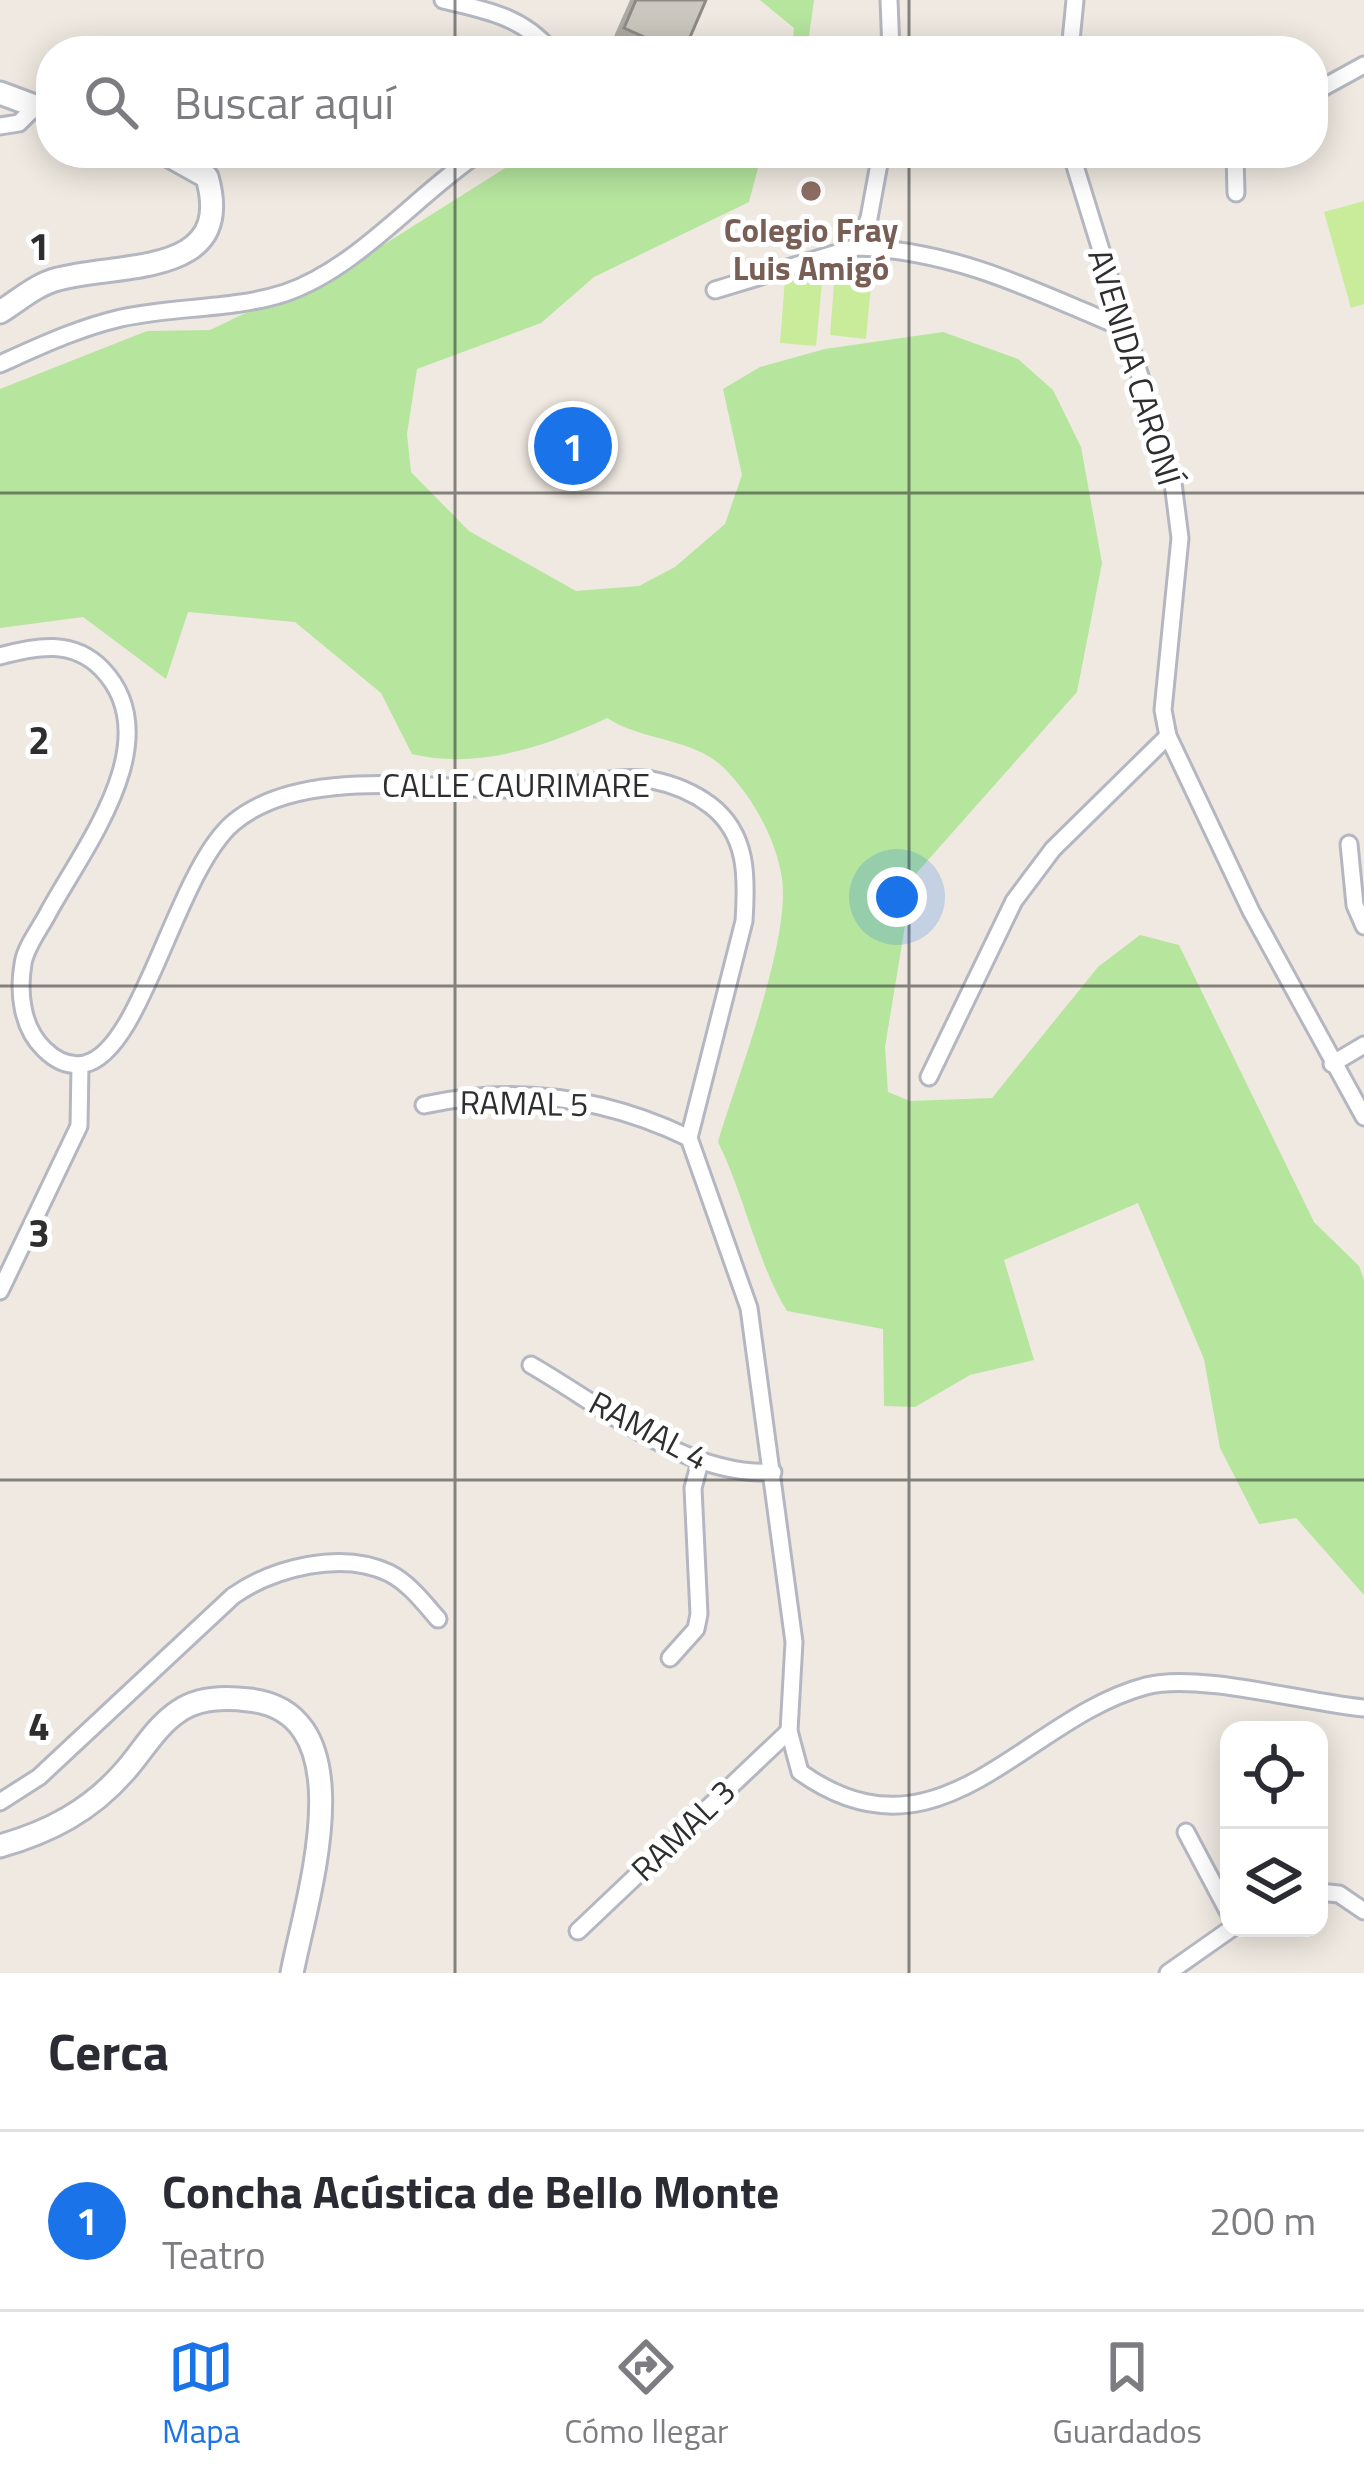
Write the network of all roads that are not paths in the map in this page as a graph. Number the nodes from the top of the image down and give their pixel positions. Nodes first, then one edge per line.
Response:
1 (442, 0) edge
2 (890, 0) edge
3 (1075, 0) edge
4 (538, 36) edge
5 (891, 36) edge
6 (1071, 36) edge
7 (1364, 65) edge
8 (1328, 85) edge
9 (0, 93) edge
10 (36, 106) edge
11 (36, 114) edge
12 (0, 126) edge
13 (191, 168) edge
14 (460, 168) edge
15 (878, 168) edge
16 (1075, 168) edge
17 (1235, 168) edge
18 (1236, 193) dead end
19 (857, 247) junction
20 (715, 290) dead end
21 (0, 312) edge
22 (1123, 328) junction
23 (0, 364) edge
24 (0, 656) edge
25 (1168, 736) junction
26 (1349, 844) dead end
27 (1364, 926) edge
28 (1364, 1045) edge
29 (1332, 1064) junction
30 (80, 1065) junction
31 (929, 1077) dead end
32 (424, 1105) dead end
33 (1364, 1117) edge
34 (689, 1138) junction
35 (0, 1292) edge
36 (531, 1365) dead end
37 (700, 1462) junction
38 (773, 1472) junction
39 (438, 1619) dead end
40 (670, 1658) dead end
41 (1364, 1708) edge
42 (789, 1731) junction
43 (0, 1802) edge
44 (1186, 1832) dead end
45 (0, 1846) edge
46 (1328, 1893) edge
47 (1220, 1896) edge
48 (1364, 1911) edge
49 (578, 1931) dead end
50 (1220, 1936) edge
51 (292, 1973) edge
52 (1168, 1973) edge

1 - 4 street
2 - 5 street
3 - 6 street
7 - 8 street
9 - 10 street
11 - 12 street
13 - 21 street
14 - 23 street
15 - 19 street
16 - 22 street, AVENIDA CARONÍ
17 - 18 street
19 - 20 street
19 - 22 street
22 - 25 street, AVENIDA CARONÍ
24 - 30 street
25 - 29 street
25 - 31 street
26 - 27 street
28 - 29 street
29 - 33 street
30 - 34 street, CALLE CAURIMARE
30 - 35 street
32 - 34 street, RAMAL 5
34 - 38 street
36 - 37 street, RAMAL 4
37 - 38 street, RAMAL 4
37 - 40 street
38 - 42 street
39 - 43 street
41 - 42 street
42 - 49 street, RAMAL 3
44 - 47 street
45 - 51 street
46 - 48 street
50 - 52 street

